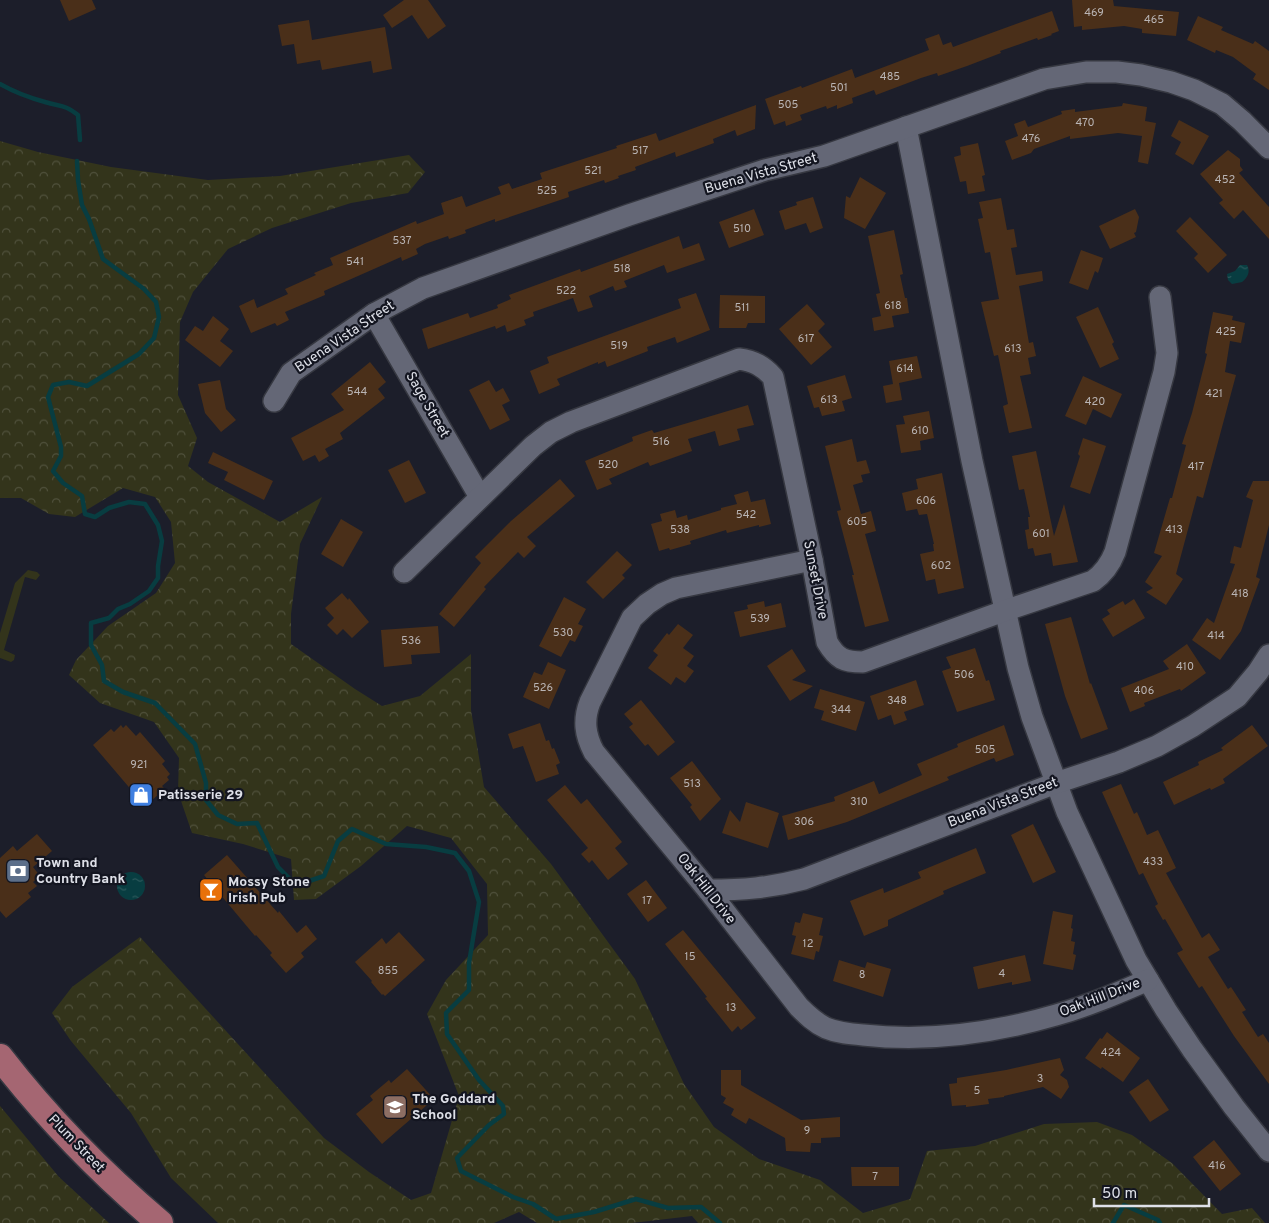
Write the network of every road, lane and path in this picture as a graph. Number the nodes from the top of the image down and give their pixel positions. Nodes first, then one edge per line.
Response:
1 (906, 127) junction
2 (1269, 148) edge
3 (1160, 297) dead end
4 (374, 314) junction
5 (274, 401) dead end
6 (480, 497) junction
7 (812, 560) junction
8 (404, 572) dead end
9 (1004, 611) junction
10 (1269, 655) edge
11 (1056, 782) junction
12 (708, 890) junction
13 (1148, 980) junction
14 (0, 1057) edge
15 (1269, 1151) edge
16 (160, 1223) edge

1 - 2 street, Buena Vista Street
1 - 4 street, Buena Vista Street
1 - 9 street
3 - 9 street, Sunset Drive
4 - 5 street, Buena Vista Street
4 - 6 street, Sage Street
6 - 7 street, Sunset Drive
6 - 8 street, Sunset Drive
7 - 9 street, Sunset Drive
7 - 12 street, Oak Hill Drive
9 - 11 street
10 - 11 street, Buena Vista Street
11 - 12 street, Buena Vista Street
11 - 13 street
12 - 13 street, Oak Hill Drive
13 - 15 street
14 - 16 main road, Plum Street

